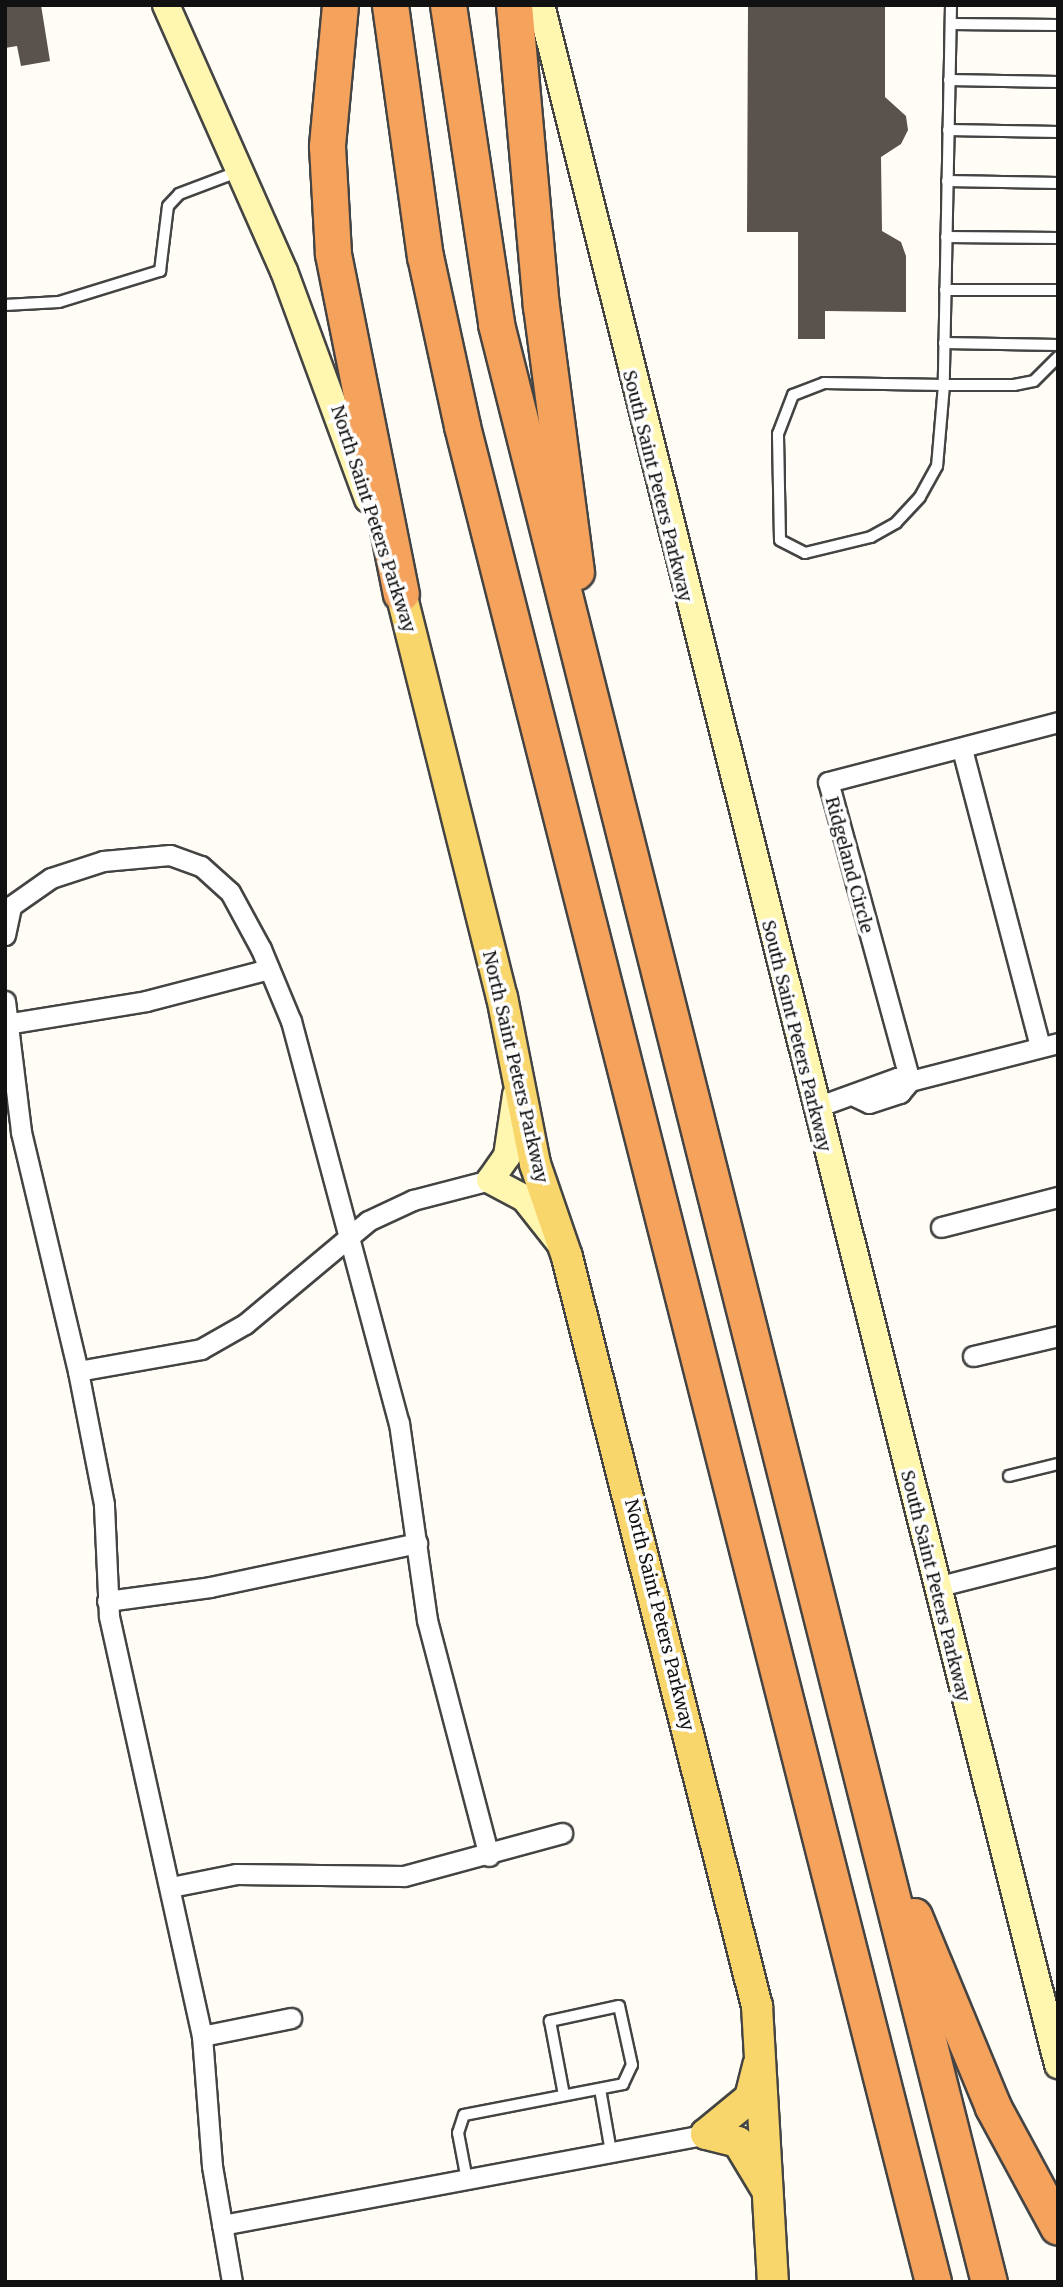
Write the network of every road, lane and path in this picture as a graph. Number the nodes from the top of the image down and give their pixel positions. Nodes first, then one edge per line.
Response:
1 (166, 5) edge
2 (340, 5) edge
3 (390, 5) edge
4 (448, 5) edge
5 (514, 5) edge
6 (541, 5) edge
7 (951, 5) edge
8 (951, 24) junction
9 (1058, 25) edge
10 (949, 80) junction
11 (1058, 82) edge
12 (948, 130) junction
13 (1058, 132) edge
14 (240, 171) junction
15 (947, 181) junction
16 (1058, 183) edge
17 (946, 237) junction
18 (1058, 238) edge
19 (945, 290) junction
20 (1058, 290) edge
21 (5, 304) edge
22 (944, 343) junction
23 (1058, 345) edge
24 (1058, 357) edge
25 (944, 385) junction
26 (401, 593) junction
27 (587, 684) junction
28 (1058, 722) edge
29 (962, 749) junction
30 (5, 935) edge
31 (270, 969) junction
32 (5, 1001) edge
33 (6, 1024) edge
34 (1049, 1045) edge
35 (910, 1081) junction
36 (516, 1086) junction
37 (814, 1108) junction
38 (489, 1180) junction
39 (1058, 1197) edge
40 (941, 1227) dead end
41 (350, 1235) junction
42 (559, 1242) junction
43 (1058, 1336) edge
44 (973, 1356) dead end
45 (78, 1371) junction
46 (1058, 1464) edge
47 (1009, 1476) dead end
48 (416, 1543) junction
49 (1058, 1556) edge
50 (936, 1587) junction
51 (107, 1601) junction
52 (562, 1833) dead end
53 (879, 1840) junction
54 (489, 1857) junction
55 (171, 1886) junction
56 (291, 2018) dead end
57 (202, 2036) junction
58 (761, 2051) junction
59 (1058, 2065) edge
60 (600, 2089) junction
61 (564, 2095) junction
62 (706, 2134) junction
63 (611, 2153) junction
64 (467, 2180) junction
65 (773, 2212) junction
66 (222, 2225) junction
67 (1058, 2227) edge
68 (232, 2282) edge
69 (773, 2282) edge
70 (933, 2282) edge
71 (989, 2282) edge

1 - 14 main road, North Saint Peters Parkway
2 - 26 highway
3 - 70 highway
4 - 27 highway
5 - 27 highway
6 - 37 main road, South Saint Peters Parkway
7 - 8 lane
8 - 9 lane
8 - 10 lane
10 - 11 lane
10 - 12 lane
12 - 13 lane
12 - 15 lane
14 - 21 lane
14 - 26 main road, North Saint Peters Parkway
15 - 16 lane
15 - 17 lane
17 - 18 lane
17 - 19 lane
19 - 20 lane
19 - 22 lane
22 - 23 lane
22 - 25 lane
24 - 25 lane
25 - 25 lane
26 - 36 main road, North Saint Peters Parkway
27 - 53 highway
28 - 29 street, Ridgeland Circle
29 - 34 street
29 - 35 street, Ridgeland Circle
30 - 31 street
31 - 33 street
31 - 41 street
32 - 33 street
33 - 45 street
34 - 35 street
35 - 37 street
36 - 38 main road
36 - 42 main road, North Saint Peters Parkway
37 - 50 main road, South Saint Peters Parkway
38 - 41 street
38 - 42 main road
39 - 40 street
41 - 45 street
41 - 48 street
42 - 58 main road, North Saint Peters Parkway
43 - 44 street
45 - 51 street
46 - 47 lane
48 - 51 street
48 - 54 street
49 - 50 street
50 - 59 main road, South Saint Peters Parkway
51 - 55 street
52 - 54 street
53 - 67 highway
53 - 71 highway
54 - 55 street
55 - 57 street
56 - 57 street
57 - 66 street
58 - 62 main road
58 - 65 main road, North Saint Peters Parkway
60 - 61 lane
60 - 61 lane
60 - 63 lane
61 - 64 lane
62 - 63 street
62 - 65 main road
63 - 64 street
64 - 66 street
65 - 69 main road, North Saint Peters Parkway
66 - 68 street

